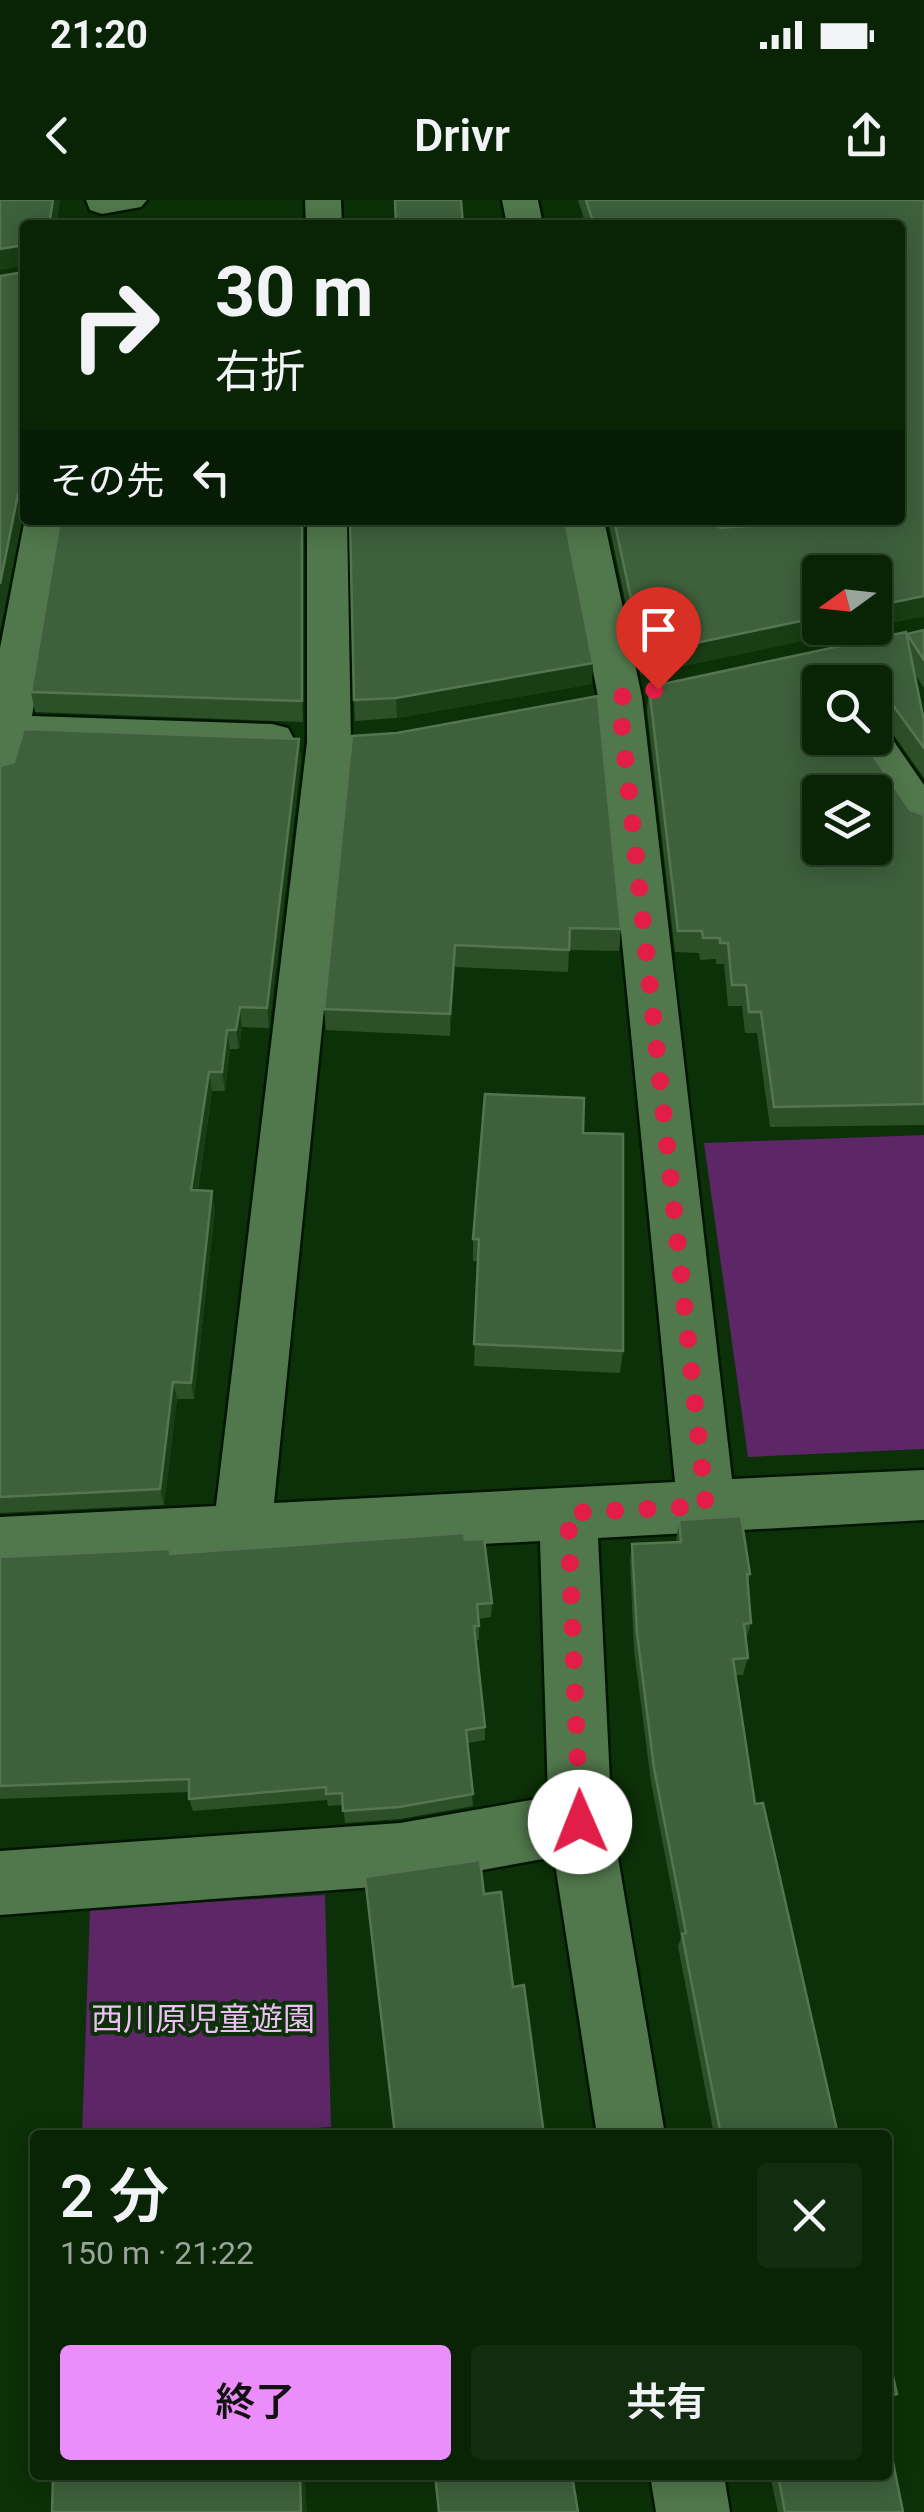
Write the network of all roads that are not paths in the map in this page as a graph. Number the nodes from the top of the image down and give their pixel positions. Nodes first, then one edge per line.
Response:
1 (43, 525) edge
2 (326, 525) edge
3 (585, 525) edge
4 (3, 749) edge
5 (336, 753) junction
6 (880, 755) edge
7 (924, 819) edge
8 (924, 1495) edge
9 (706, 1506) junction
10 (568, 1513) junction
11 (242, 1530) junction
12 (0, 1543) edge
13 (580, 1822) junction
14 (0, 1883) edge
15 (630, 2130) edge
16 (688, 2480) edge
17 (693, 2512) edge

1 - 4 street
2 - 5 street
3 - 9 street
4 - 5 street
5 - 11 street
6 - 7 street
8 - 9 street
9 - 10 street
10 - 11 street
10 - 13 street
11 - 12 street
13 - 14 street
13 - 15 street
16 - 17 street

